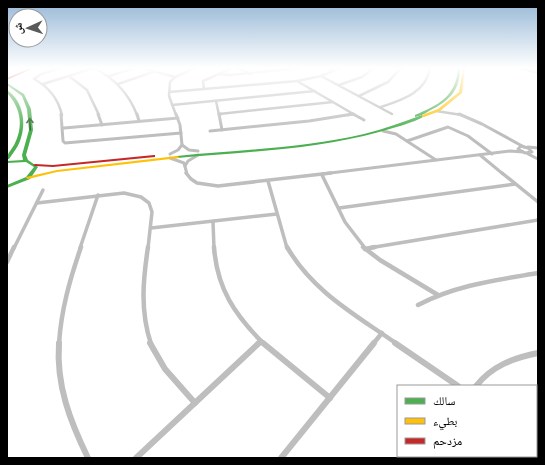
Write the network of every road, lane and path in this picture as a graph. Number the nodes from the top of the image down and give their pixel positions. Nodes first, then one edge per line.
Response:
1 (7, 90) edge
2 (14, 90) edge
3 (48, 90) edge
4 (86, 90) edge
5 (122, 90) edge
6 (196, 90) edge
7 (348, 90) edge
8 (374, 90) edge
9 (417, 90) edge
10 (454, 90) edge
11 (461, 90) edge
12 (315, 91) joint
13 (169, 92) joint
14 (359, 96) junction
15 (216, 101) junction
16 (333, 102) junction
17 (172, 105) junction
18 (445, 106) junction
19 (381, 107) junction
20 (433, 111) junction
21 (454, 113) junction
22 (219, 114) junction
23 (354, 114) junction
24 (392, 114) dead end
25 (178, 118) junction
26 (364, 120) dead end
27 (138, 122) junction
28 (102, 125) junction
29 (64, 128) junction
30 (222, 130) junction
31 (210, 131) dead end
32 (395, 131) junction
33 (181, 133) junction
34 (407, 141) junction
35 (514, 142) junction
36 (182, 145) junction
37 (525, 147) junction
38 (518, 148) junction
39 (538, 148) edge
40 (510, 151) junction
41 (524, 152) junction
42 (532, 152) junction
43 (198, 153) junction
44 (492, 154) junction
45 (480, 155) junction
46 (170, 156) junction
47 (7, 158) edge
48 (538, 159) edge
49 (436, 160) junction
50 (26, 161) junction
51 (7, 162) edge
52 (35, 165) junction
53 (185, 166) junction
54 (322, 175) junction
55 (28, 178) junction
56 (268, 181) junction
57 (515, 184) junction
58 (9, 187) edge
59 (43, 190) dead end
60 (98, 196) junction
61 (538, 202) edge
62 (37, 203) junction
63 (340, 208) junction
64 (277, 214) junction
65 (538, 220) edge
66 (213, 222) junction
67 (151, 228) junction
68 (365, 249) junction
69 (7, 262) edge
70 (538, 273) edge
71 (438, 295) junction
72 (418, 305) dead end
73 (382, 333) junction
74 (262, 341) junction
75 (538, 353) edge
76 (457, 385) edge
77 (477, 385) edge
78 (330, 398) junction
79 (195, 403) junction
80 (88, 458) edge
81 (136, 458) edge
82 (282, 458) edge

1 - 47 street
50 -> 2 street
3 - 29 street
4 - 28 street
5 - 27 street
6 - 13 street
7 - 14 street
8 - 14 street
9 - 19 street
10 - 20 street
11 - 18 street
12 - 15 street
12 - 16 street
13 - 17 street
14 - 19 street
15 - 17 street
15 - 22 street
16 - 22 street
16 - 23 street
17 - 25 street
18 - 20 street
18 - 21 street
19 - 24 street
20 - 21 street
20 - 32 street
20 - 43 street
21 - 35 street
22 - 30 street
23 - 26 street
23 - 30 street
25 - 27 street
25 - 33 street
27 - 28 street
28 - 29 street
29 - 33 street
30 - 31 street
32 - 34 street
32 - 43 street
33 - 36 street
34 - 44 street
34 - 49 street
35 - 37 street
35 - 38 street
36 - 43 street
36 - 46 street
37 - 38 street
37 - 39 street
37 - 42 street
38 - 40 street
38 - 41 street
39 - 42 street
40 - 41 street
40 - 44 street
41 - 42 street
41 - 48 street
42 - 48 street
43 - 46 street
43 - 53 street
44 - 45 street
45 - 49 street
45 - 57 street
46 - 52 street
46 - 53 street
46 - 55 street
49 - 54 street
50 - 51 street
50 - 52 street
52 - 55 street
53 - 56 street
54 - 56 street
54 - 63 street
55 - 58 street
56 - 64 street
57 - 61 street
57 - 63 street
59 - 62 street
60 - 62 street
60 - 67 street
60 - 80 street
62 - 69 street
63 - 68 street
64 - 66 street
64 - 73 street
65 - 68 street
66 - 67 street
66 - 74 street
67 - 79 street
68 - 71 street
70 - 71 street
71 - 72 street
73 - 76 street
73 - 78 street
74 - 78 street
74 - 79 street
75 - 77 street
78 - 82 street
79 - 81 street

